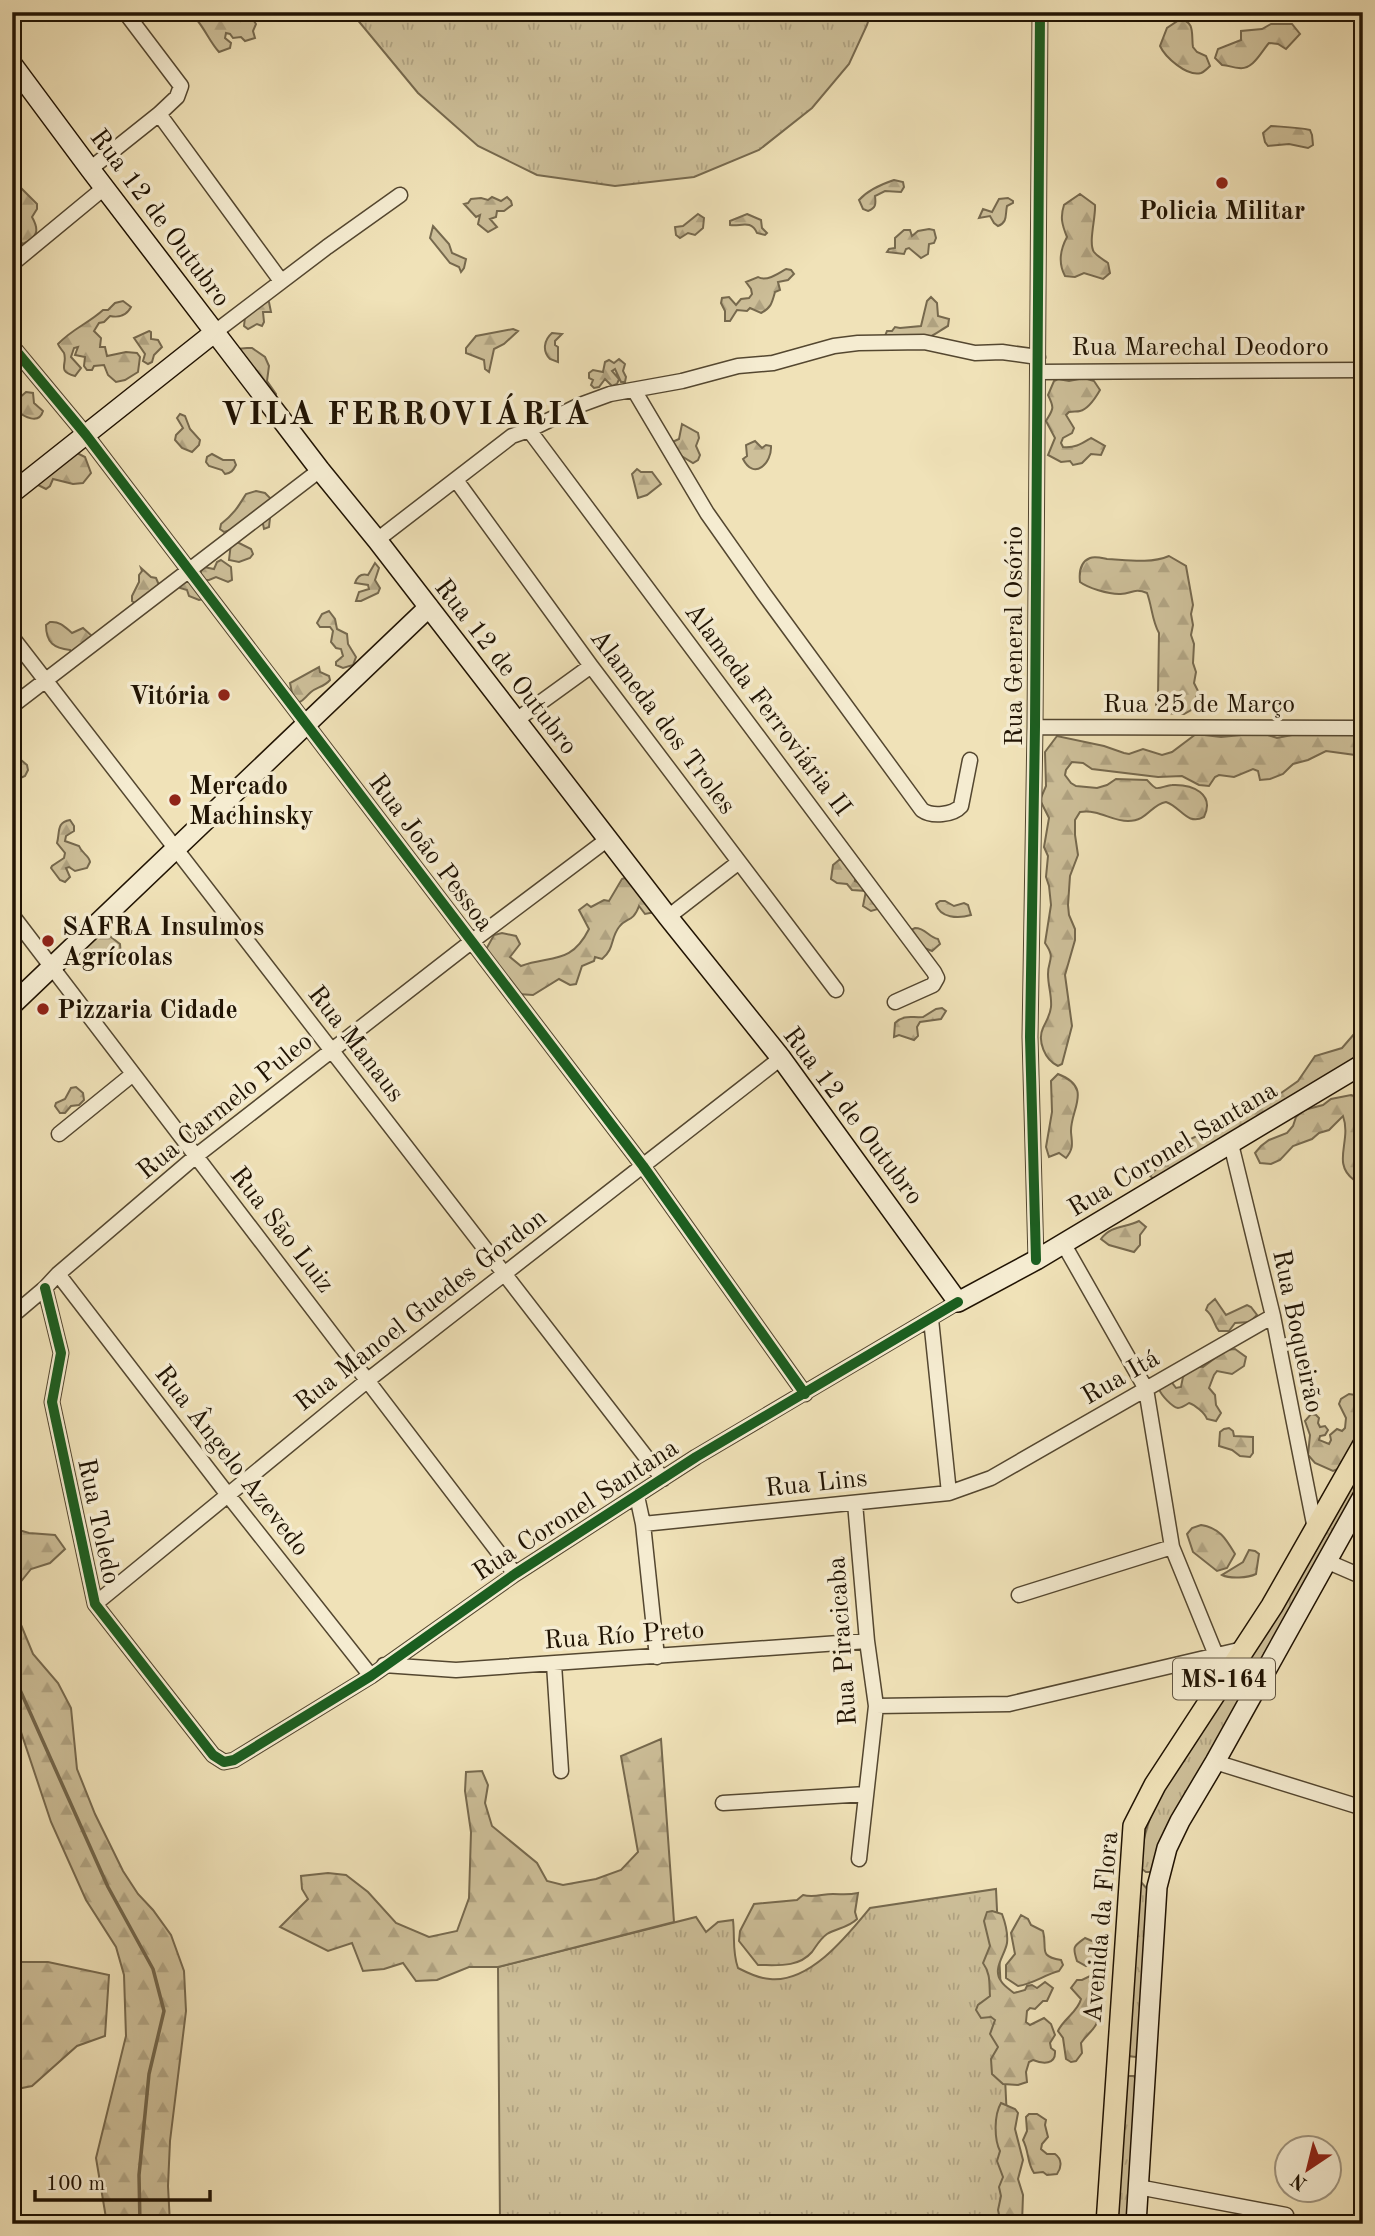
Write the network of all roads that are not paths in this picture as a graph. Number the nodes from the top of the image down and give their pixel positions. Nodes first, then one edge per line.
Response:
1 (125, 12) edge
2 (1040, 12) edge
3 (12, 64) edge
4 (159, 114) junction
5 (90, 169) junction
6 (104, 188) junction
7 (400, 195) dead end
8 (12, 264) edge
9 (281, 281) junction
10 (215, 332) junction
11 (12, 346) edge
12 (1038, 364) junction
13 (1363, 370) edge
14 (634, 390) junction
15 (529, 430) junction
16 (86, 435) junction
17 (320, 470) junction
18 (456, 480) junction
19 (12, 492) edge
20 (377, 540) junction
21 (188, 571) junction
22 (429, 607) junction
23 (12, 636) edge
24 (591, 666) junction
25 (46, 680) junction
26 (12, 706) edge
27 (515, 721) junction
28 (306, 724) junction
29 (1035, 727) junction
30 (1363, 728) edge
31 (970, 760) dead end
32 (608, 839) junction
33 (176, 848) junction
34 (739, 862) junction
35 (12, 915) edge
36 (668, 917) junction
37 (471, 942) junction
38 (52, 967) junction
39 (836, 990) dead end
40 (895, 1002) dead end
41 (12, 1005) edge
42 (332, 1051) junction
43 (781, 1059) junction
44 (1363, 1064) edge
45 (133, 1074) junction
46 (59, 1134) dead end
47 (1231, 1144) junction
48 (196, 1156) junction
49 (643, 1166) junction
50 (1063, 1243) junction
51 (1036, 1260) junction
52 (58, 1273) junction
53 (505, 1273) junction
54 (45, 1288) junction
55 (958, 1302) junction
56 (12, 1316) edge
57 (1273, 1316) junction
58 (931, 1319) junction
59 (368, 1380) junction
60 (1146, 1389) junction
61 (806, 1394) junction
62 (1363, 1446) edge
63 (991, 1478) joint
64 (663, 1479) junction
65 (949, 1493) junction
66 (228, 1495) junction
67 (637, 1496) junction
68 (1363, 1496) edge
69 (855, 1503) junction
70 (643, 1524) junction
71 (1315, 1529) junction
72 (1172, 1547) junction
73 (1326, 1561) junction
74 (515, 1574) junction
75 (1363, 1577) edge
76 (1019, 1595) dead end
77 (94, 1604) junction
78 (867, 1641) junction
79 (1243, 1649) junction
80 (1216, 1656) junction
81 (657, 1657) junction
82 (554, 1664) junction
83 (384, 1665) junction
84 (371, 1676) junction
85 (876, 1706) junction
86 (224, 1762) joint
87 (1215, 1762) junction
88 (561, 1771) dead end
89 (866, 1794) junction
90 (723, 1802) dead end
91 (1363, 1808) edge
92 (859, 1859) dead end
93 (1138, 2187) junction
94 (1286, 2215) dead end
95 (1107, 2224) edge
96 (1136, 2224) edge

1 - 4 street
2 - 12 street, Rua General Osório
3 - 5 main road, Rua 12 de Outubro
4 - 5 street
4 - 9 street
5 - 6 main road, Rua 12 de Outubro
6 - 8 street
6 - 10 main road, Rua 12 de Outubro
7 - 9 street
9 - 10 street
10 - 16 main road
10 - 17 main road, Rua 12 de Outubro
11 - 16 street, Rua João Pessoa
12 - 13 street, Rua Marechal Deodoro
12 - 14 street, Rua Marechal Deodoro
12 - 29 street, Rua General Osório
14 - 15 street, Rua Marechal Deodoro
14 - 31 street
15 - 18 street, Rua Marechal Deodoro
15 - 40 street, Alameda Ferroviária II
16 - 19 main road
16 - 21 street, Rua João Pessoa
17 - 20 main road, Rua 12 de Outubro
17 - 21 street
18 - 20 street, Rua Marechal Deodoro
18 - 24 street, Alameda dos Troles
20 - 22 main road, Rua 12 de Outubro
21 - 25 street
21 - 28 street, Rua João Pessoa
22 - 27 main road, Rua 12 de Outubro
22 - 28 main road
23 - 25 street, Rua Manaus
24 - 27 street
24 - 34 street, Alameda dos Troles
25 - 26 street
25 - 33 street, Rua Manaus
27 - 32 main road, Rua 12 de Outubro
28 - 33 main road
28 - 37 street, Rua João Pessoa
29 - 30 street, Rua 25 de Março
29 - 51 street, Rua General Osório
32 - 36 main road, Rua 12 de Outubro
32 - 37 street, Rua Carmelo Puleo
33 - 38 main road
33 - 42 street, Rua Manaus
34 - 36 street
34 - 39 street, Alameda dos Troles
35 - 38 street, Rua São Luiz
36 - 43 main road, Rua 12 de Outubro
37 - 42 street, Rua Carmelo Puleo
37 - 49 street, Rua João Pessoa
38 - 41 main road
38 - 45 street, Rua São Luiz
42 - 48 street, Rua Carmelo Puleo
42 - 53 street, Rua Manaus
43 - 49 street, Rua Manoel Guedes Gordon
43 - 55 main road, Rua 12 de Outubro
44 - 47 main road, Rua Coronel Santana
45 - 46 street
45 - 48 street, Rua São Luiz
47 - 50 main road, Rua Coronel Santana
47 - 57 street, Rua Boqueirão
48 - 52 street, Rua Carmelo Puleo
48 - 59 street, Rua São Luiz
49 - 53 street, Rua Manoel Guedes Gordon
49 - 61 street, Rua João Pessoa
50 - 51 main road, Rua Coronel Santana
50 - 60 street
51 - 55 main road, Rua Coronel Santana
52 - 54 street, Rua Carmelo Puleo
52 - 66 street, Rua Ângelo Azevedo
53 - 59 street, Rua Manoel Guedes Gordon
53 - 64 street, Rua Manaus
54 - 56 street, Rua Carmelo Puleo
54 - 77 street, Rua Toledo
55 - 58 street, Rua Coronel Santana
57 - 60 street, Rua Itá
57 - 71 street, Rua Boqueirão
58 - 61 street, Rua Coronel Santana
58 - 65 street
59 - 66 street, Rua Manoel Guedes Gordon
59 - 74 street, Rua São Luiz
60 - 63 street, Rua Itá
60 - 72 street
61 - 64 street, Rua Coronel Santana
62 - 71 main road, Avenida da Flora / MS-164
63 - 65 street, Rua Lins
64 - 67 street, Rua Coronel Santana
65 - 69 street, Rua Lins
66 - 77 street, Rua Manoel Guedes Gordon
66 - 84 street, Rua Ângelo Azevedo
67 - 70 street
67 - 74 street, Rua Coronel Santana
68 - 73 main road
69 - 70 street, Rua Lins
69 - 78 street, Rua Piracicaba
70 - 81 street
71 - 79 main road, Avenida da Flora / MS-164
72 - 76 street
72 - 80 street
73 - 75 street
73 - 87 main road
74 - 83 street, Rua Coronel Santana
77 - 86 street, Rua Toledo
78 - 81 street, Rua Río Preto
78 - 85 street, Rua Piracicaba
79 - 80 street
79 - 95 main road, Avenida da Flora / MS-164
80 - 85 street
81 - 82 street, Rua Río Preto
82 - 83 street, Rua Río Preto
82 - 88 street
83 - 84 street, Rua Coronel Santana
84 - 86 street, Rua Coronel Santana
85 - 89 street, Rua Piracicaba
87 - 91 street
87 - 93 main road
89 - 90 street
89 - 92 street, Rua Piracicaba
93 - 94 street
93 - 96 main road

